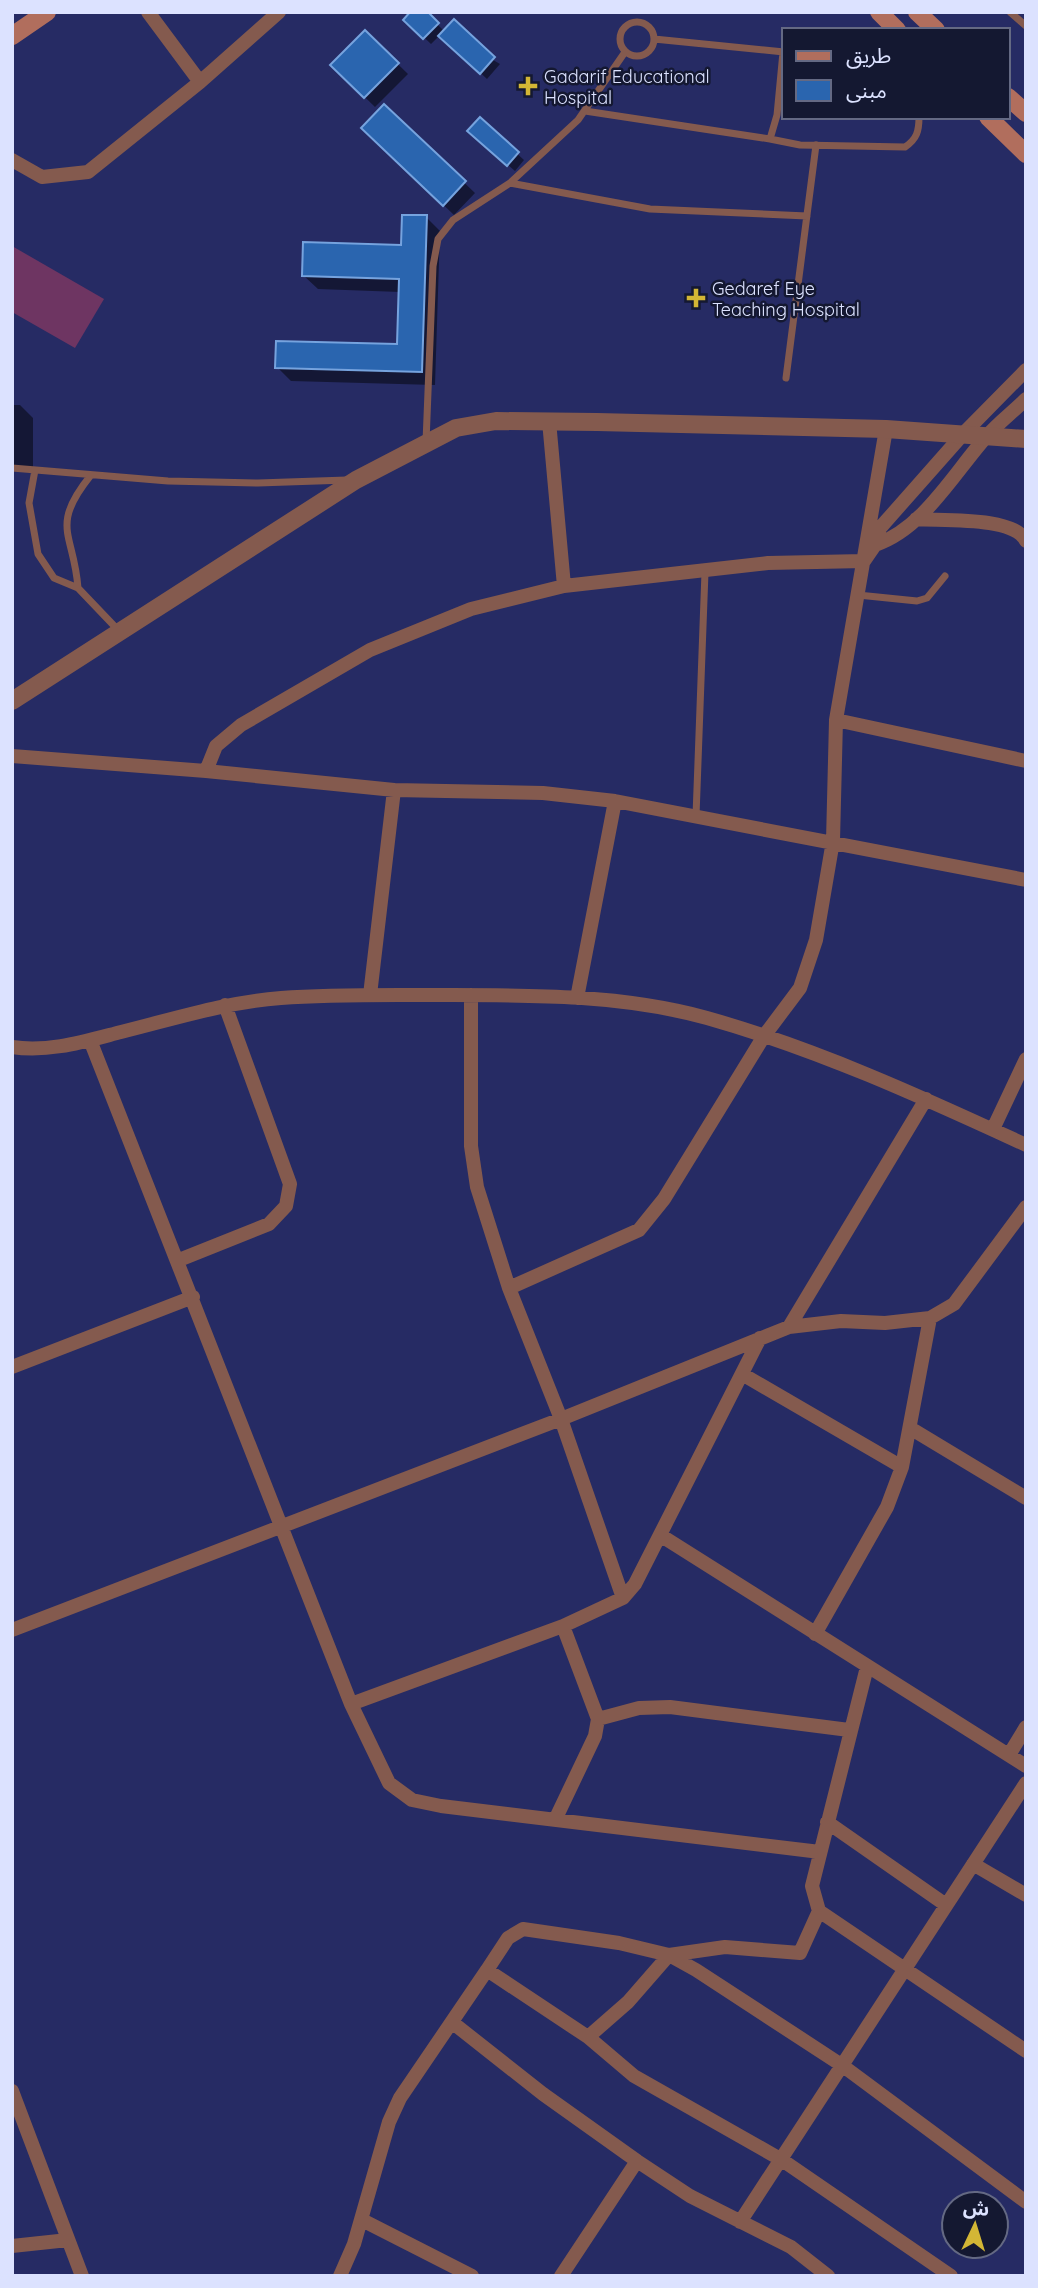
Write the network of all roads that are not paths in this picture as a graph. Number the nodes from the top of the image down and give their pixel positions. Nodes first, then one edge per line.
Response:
1 (47, 12) edge
2 (148, 12) edge
3 (279, 12) edge
4 (637, 12) edge
5 (880, 12) edge
6 (918, 12) edge
7 (1010, 12) edge
8 (634, 22) junction
9 (1026, 26) edge
10 (895, 28) edge
11 (934, 28) edge
12 (12, 36) edge
13 (654, 39) junction
14 (625, 52) junction
15 (782, 52) edge
16 (782, 62) edge
17 (200, 82) junction
18 (1010, 99) edge
19 (585, 111) junction
20 (1026, 113) edge
21 (919, 119) edge
22 (990, 119) edge
23 (770, 139) junction
24 (817, 145) junction
25 (1026, 154) edge
26 (12, 160) edge
27 (510, 183) junction
28 (807, 216) junction
29 (1026, 370) edge
30 (786, 378) dead end
31 (1026, 399) edge
32 (549, 421) junction
33 (886, 429) junction
34 (964, 433) junction
35 (988, 434) junction
36 (1026, 439) edge
37 (426, 442) junction
38 (12, 468) edge
39 (35, 470) junction
40 (91, 475) junction
41 (356, 480) junction
42 (916, 519) junction
43 (1026, 541) edge
44 (875, 545) junction
45 (864, 561) junction
46 (705, 572) junction
47 (945, 576) dead end
48 (564, 586) junction
49 (78, 588) junction
50 (858, 595) junction
51 (120, 632) junction
52 (12, 701) edge
53 (836, 720) junction
54 (12, 756) edge
55 (1026, 761) edge
56 (206, 771) junction
57 (394, 790) junction
58 (615, 801) junction
59 (696, 816) junction
60 (833, 841) junction
61 (1026, 880) edge
62 (370, 995) junction
63 (471, 995) junction
64 (577, 998) junction
65 (225, 1005) junction
66 (764, 1036) junction
67 (90, 1040) junction
68 (12, 1047) edge
69 (1026, 1059) edge
70 (926, 1098) junction
71 (993, 1129) junction
72 (1026, 1145) edge
73 (1026, 1207) edge
74 (179, 1260) junction
75 (509, 1288) junction
76 (193, 1297) junction
77 (930, 1318) junction
78 (789, 1327) junction
79 (760, 1338) junction
80 (12, 1367) edge
81 (742, 1374) junction
82 (561, 1419) junction
83 (910, 1428) junction
84 (902, 1467) junction
85 (1026, 1498) edge
86 (279, 1527) junction
87 (660, 1535) junction
88 (623, 1598) junction
89 (563, 1626) junction
90 (12, 1630) edge
91 (815, 1634) junction
92 (867, 1667) junction
93 (351, 1704) junction
94 (598, 1719) junction
95 (1026, 1727) edge
96 (849, 1730) junction
97 (1009, 1755) junction
98 (1026, 1766) edge
99 (1026, 1783) edge
100 (555, 1820) junction
101 (827, 1822) junction
102 (820, 1852) junction
103 (973, 1864) junction
104 (1026, 1895) edge
105 (946, 1905) junction
106 (819, 1910) junction
107 (669, 1955) junction
108 (487, 1970) junction
109 (904, 1970) junction
110 (453, 2023) junction
111 (589, 2037) junction
112 (1026, 2051) edge
113 (843, 2066) junction
114 (12, 2091) edge
115 (782, 2160) junction
116 (637, 2161) junction
117 (1026, 2202) edge
118 (362, 2220) junction
119 (740, 2222) junction
120 (68, 2240) junction
121 (12, 2246) edge
122 (82, 2276) edge
123 (340, 2276) edge
124 (472, 2276) edge
125 (561, 2276) edge
126 (828, 2276) edge
127 (951, 2276) edge

1 - 12 main road
2 - 17 street
3 - 17 street
4 - 8 lane
5 - 10 main road
6 - 11 main road
7 - 9 lane
8 - 13 lane
8 - 14 lane
13 - 14 lane
13 - 15 lane
14 - 19 lane
16 - 23 lane
17 - 26 street
18 - 20 main road
19 - 23 lane
19 - 27 lane
21 - 24 lane
22 - 25 main road
23 - 24 lane
24 - 28 lane
27 - 28 lane
27 - 37 lane
28 - 30 lane
29 - 34 street
31 - 35 street
32 - 33 street
32 - 37 street
32 - 48 street
33 - 34 street
33 - 45 street
34 - 35 street
34 - 44 street
35 - 36 street
35 - 42 street
37 - 41 street
38 - 39 lane
39 - 40 lane
39 - 49 lane
40 - 41 lane
40 - 49 lane
41 - 51 street
42 - 43 street
42 - 44 street
44 - 45 street
45 - 46 street
45 - 50 street
46 - 48 street
46 - 59 lane
47 - 50 lane
48 - 56 street
49 - 51 lane
50 - 53 street
51 - 52 street
53 - 55 street
53 - 60 street
54 - 56 street
56 - 57 street
57 - 58 street
57 - 62 street
58 - 59 street
58 - 64 street
59 - 60 street
60 - 61 street
60 - 66 street
62 - 63 street
62 - 65 street
63 - 64 street
63 - 75 street
64 - 66 street
65 - 67 street
65 - 74 street
66 - 70 street
66 - 75 street
67 - 68 street
67 - 74 street
69 - 71 street
70 - 71 street
70 - 78 street
71 - 72 street
73 - 77 street
74 - 76 street
75 - 82 street
76 - 80 street
76 - 86 street
77 - 78 street
77 - 83 street
78 - 79 street
79 - 81 street
79 - 82 street
81 - 84 street
81 - 87 street
82 - 86 street
82 - 88 street
83 - 84 street
83 - 85 street
84 - 91 street
86 - 90 street
86 - 93 street
87 - 88 street
87 - 91 street
88 - 89 street
89 - 93 street
89 - 94 street
91 - 92 street
92 - 96 street
92 - 97 street
93 - 100 street
94 - 96 street
94 - 100 street
95 - 97 street
96 - 101 street
97 - 98 street
99 - 103 street
100 - 102 street
101 - 102 street
101 - 105 street
102 - 106 street
103 - 104 street
103 - 105 street
105 - 109 street
106 - 107 street
106 - 109 street
107 - 108 street
107 - 111 street
107 - 113 street
108 - 110 street
108 - 111 street
109 - 112 street
109 - 113 street
110 - 116 street
110 - 118 street
111 - 115 street
113 - 115 street
113 - 117 street
114 - 120 street
115 - 119 street
115 - 127 street
116 - 119 street
116 - 125 street
118 - 123 street
118 - 124 street
119 - 126 street
120 - 121 street
120 - 122 street

